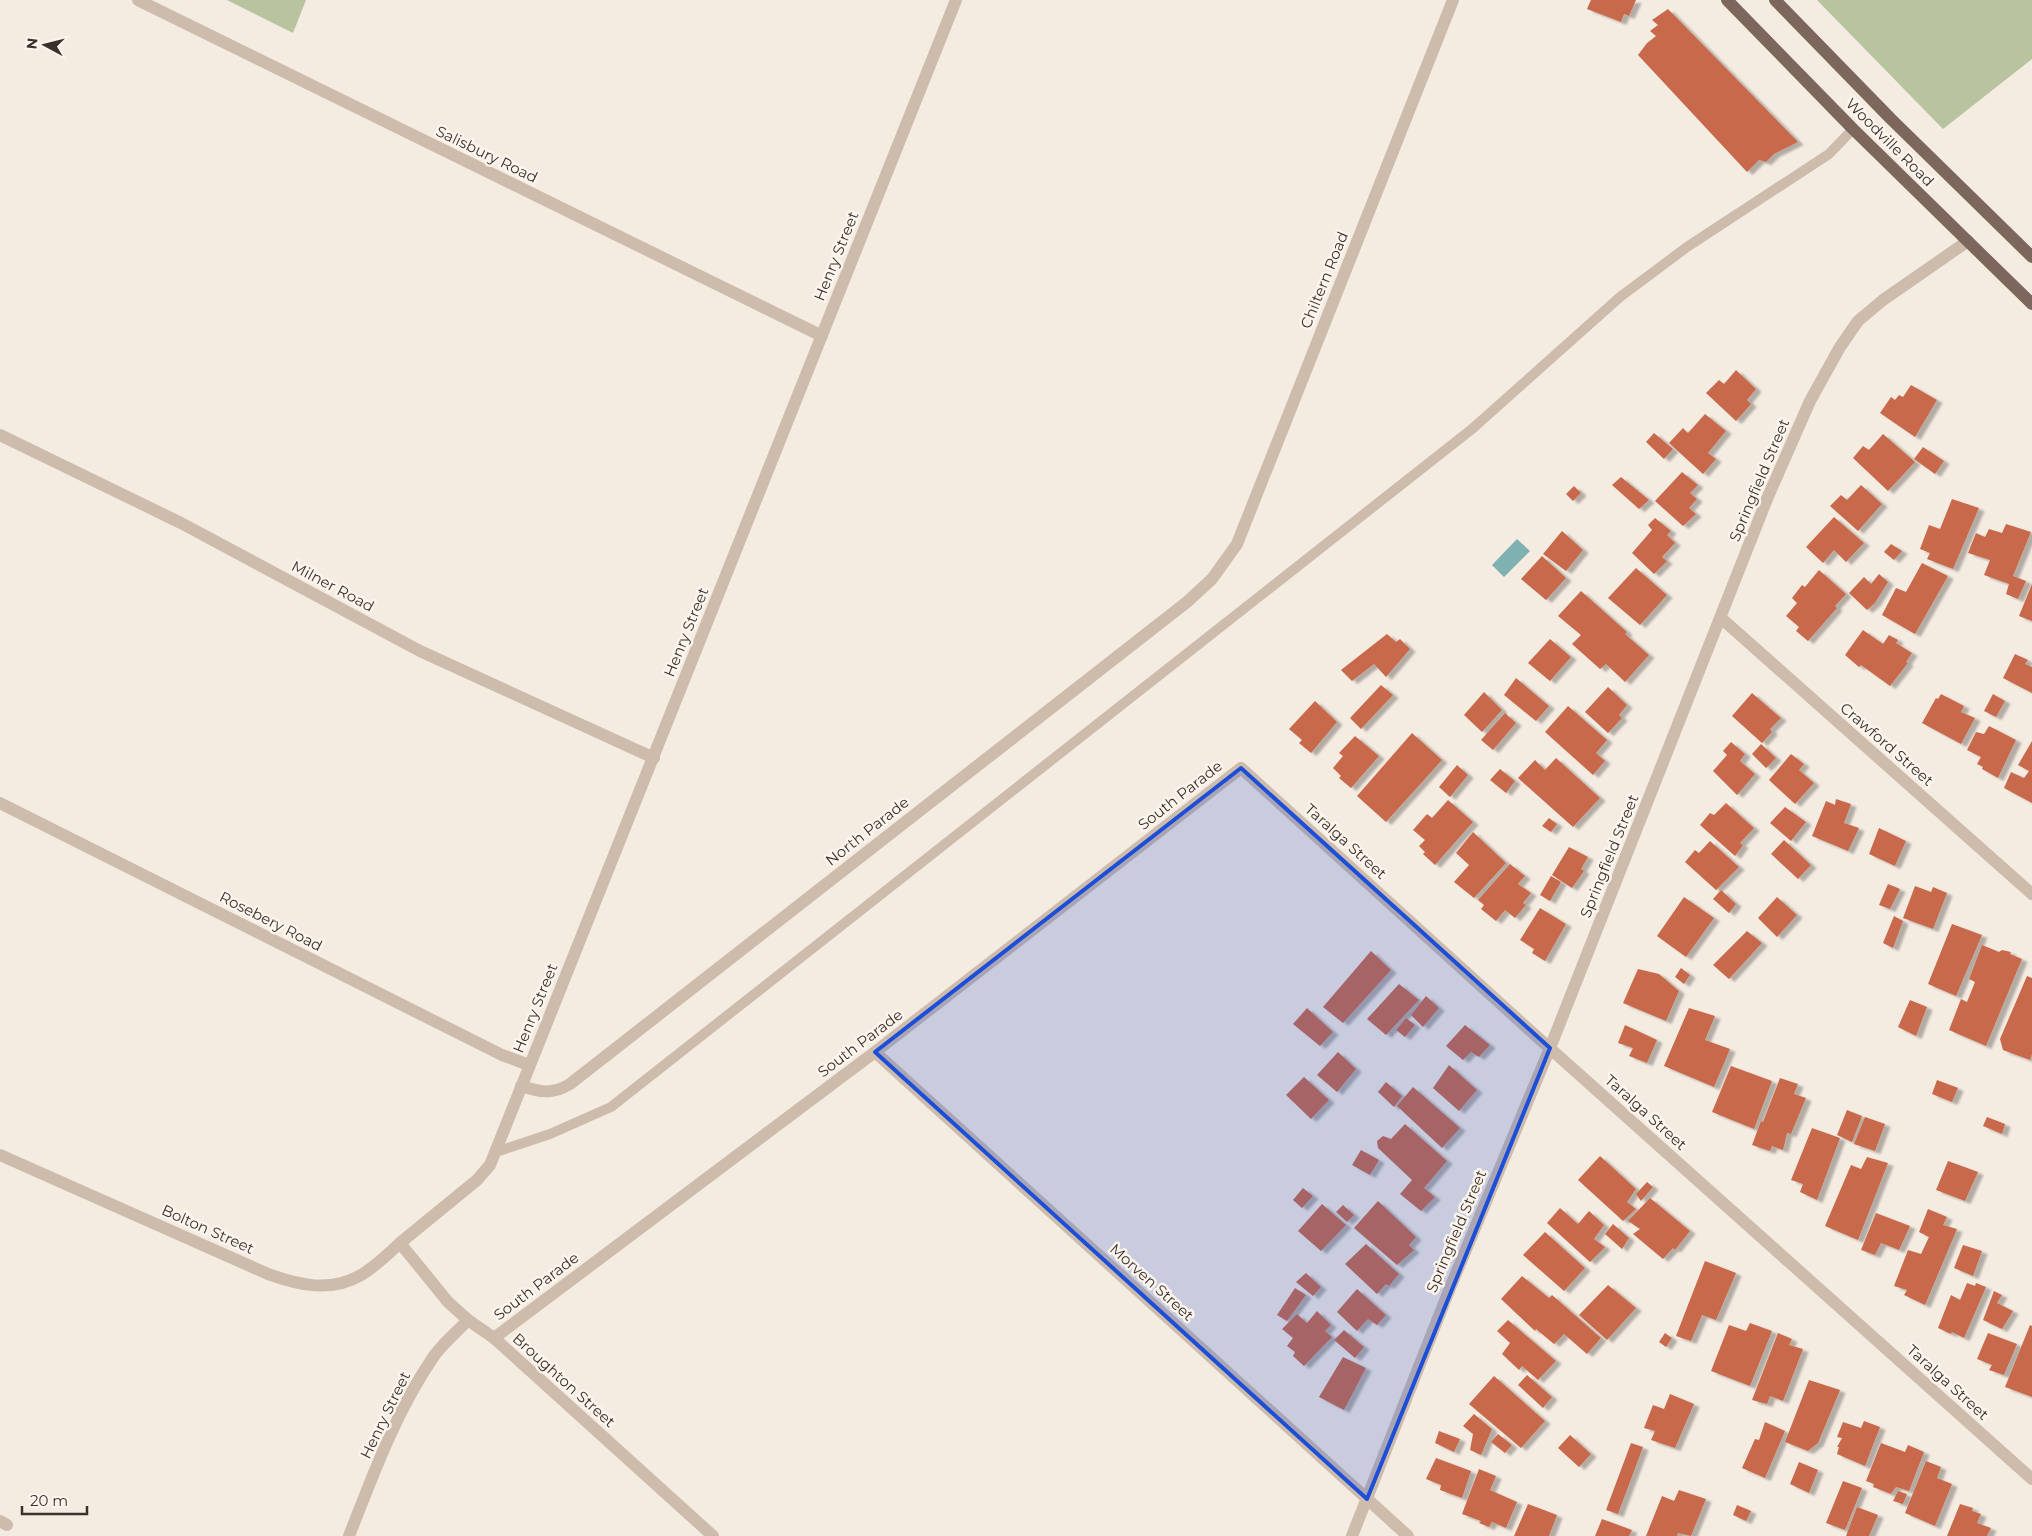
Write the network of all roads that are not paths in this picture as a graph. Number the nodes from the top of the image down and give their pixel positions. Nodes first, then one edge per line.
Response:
1 (138, 0) edge
2 (956, 0) edge
3 (1453, 0) edge
4 (1727, 0) edge
5 (1776, 0) edge
6 (1853, 129) junction
7 (1968, 241) junction
8 (2032, 257) edge
9 (2032, 304) edge
10 (822, 336) junction
11 (0, 435) edge
12 (1221, 568) joint
13 (1721, 618) junction
14 (654, 758) junction
15 (1241, 768) joint
16 (0, 803) edge
17 (2032, 894) edge
18 (1550, 1048) junction
19 (875, 1052) junction
20 (529, 1066) junction
21 (521, 1086) junction
22 (496, 1152) junction
23 (0, 1155) edge
24 (400, 1243) junction
25 (468, 1320) junction
26 (494, 1338) junction
27 (2032, 1479) edge
28 (1367, 1499) junction
29 (710, 1535) edge
30 (349, 1536) edge
31 (1352, 1536) edge
32 (1408, 1536) edge

1 - 10 street, Salisbury Road
2 - 10 street, Henry Street
3 - 12 street, Chiltern Road
4 - 6 main road, Woodville Road
5 - 8 main road, Woodville Road
6 - 7 main road, Woodville Road
6 - 22 lane
7 - 9 main road, Woodville Road
7 - 13 street, Springfield Street
10 - 14 street, Henry Street
11 - 14 street, Milner Road
12 - 21 street, North Parade
13 - 17 street, Crawford Street
13 - 18 street, Springfield Street
14 - 20 street, Henry Street
15 - 18 street, Taralga Street
15 - 19 street, South Parade
16 - 20 street, Rosebery Road
18 - 27 street, Taralga Street
18 - 28 street, Springfield Street
19 - 26 street, South Parade
19 - 28 street, Morven Street
20 - 21 street, Henry Street
21 - 22 street, Henry Street
22 - 24 street, Henry Street
23 - 24 street, Bolton Street
24 - 25 street, Broughton Street
25 - 26 street, Broughton Street
25 - 30 street, Henry Street
26 - 29 street, Broughton Street
28 - 31 street, Springfield Street
28 - 32 street, Morven Street

